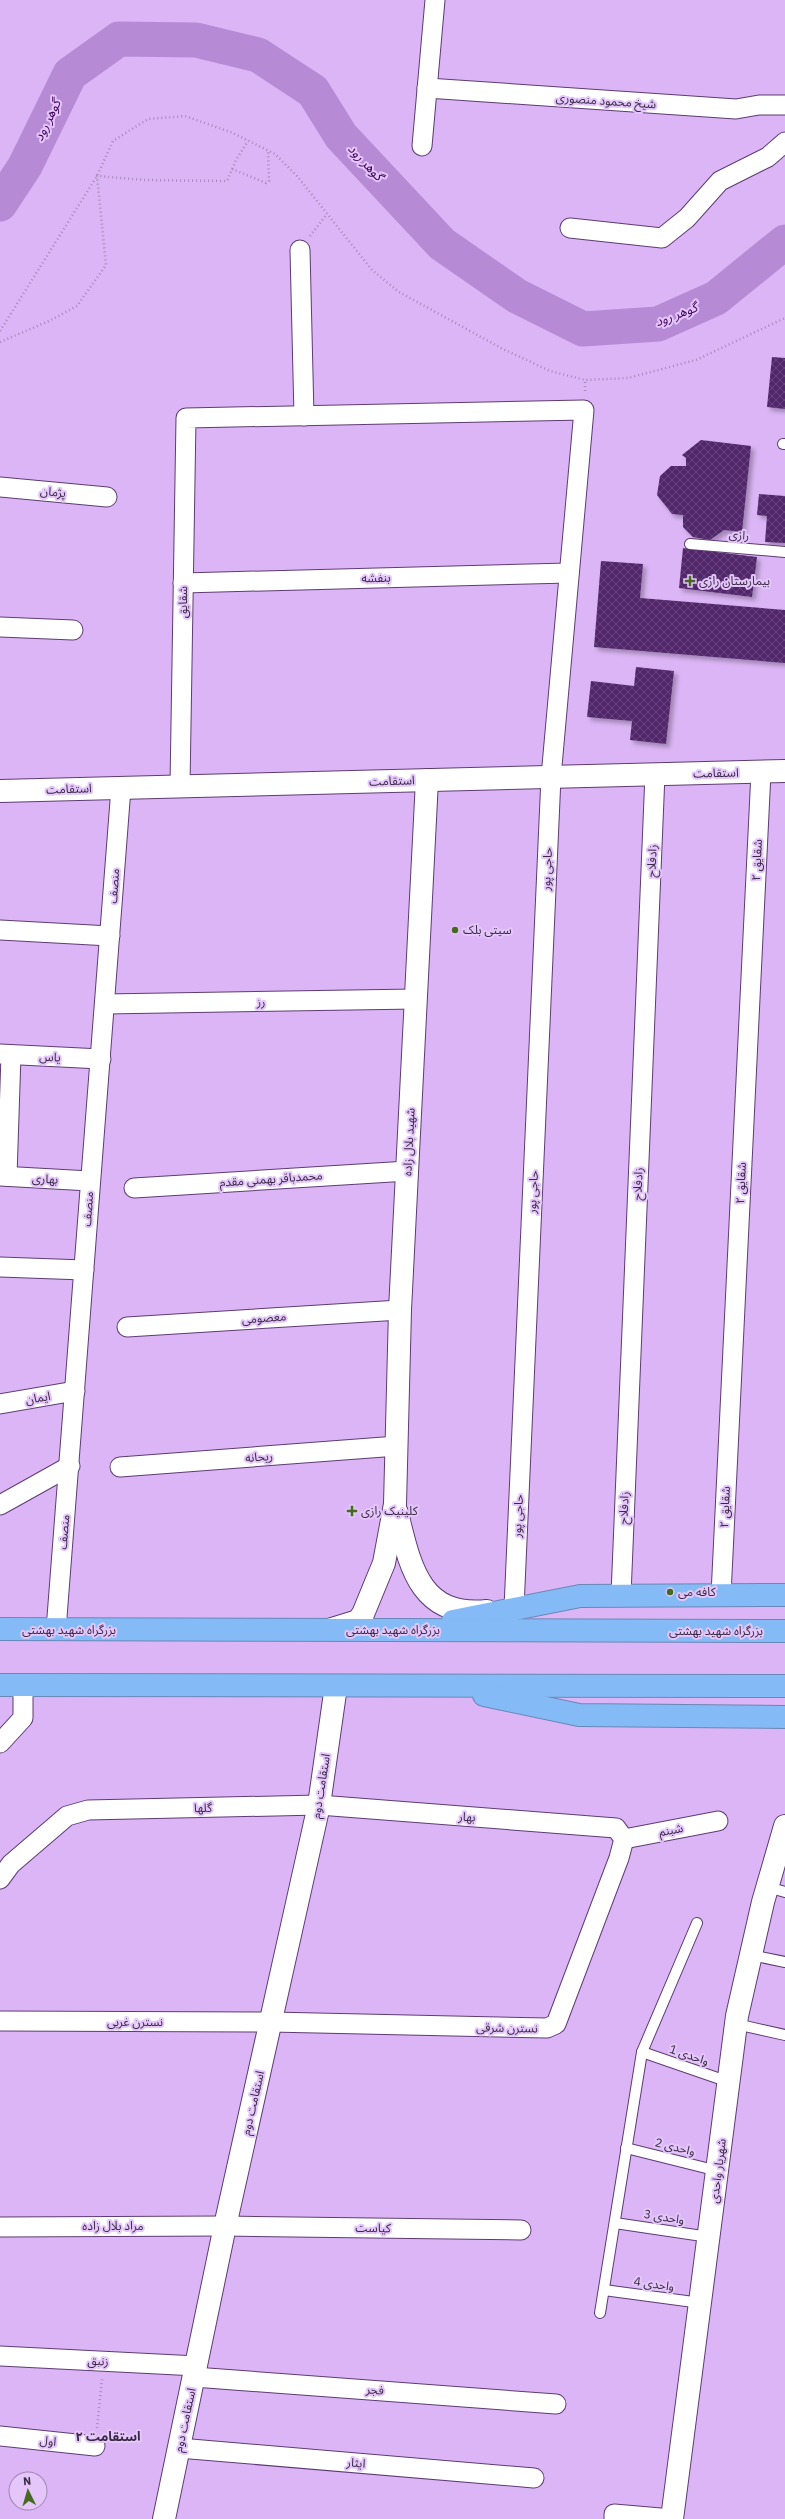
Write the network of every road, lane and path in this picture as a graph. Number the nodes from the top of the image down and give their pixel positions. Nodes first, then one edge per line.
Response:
1 (435, 0) edge
2 (427, 88) junction
3 (785, 105) edge
4 (248, 141) junction
5 (785, 142) edge
6 (422, 146) dead end
7 (268, 151) junction
8 (232, 169) junction
9 (97, 176) junction
10 (327, 214) junction
11 (570, 228) dead end
12 (300, 250) joint
13 (785, 318) edge
14 (0, 331) edge
15 (0, 342) edge
16 (304, 416) junction
17 (0, 487) edge
18 (107, 497) dead end
19 (690, 544) dead end
20 (785, 552) edge
21 (570, 573) junction
22 (183, 583) junction
23 (0, 627) edge
24 (73, 630) dead end
25 (785, 771) edge
26 (761, 772) junction
27 (655, 774) junction
28 (551, 777) junction
29 (427, 780) junction
30 (180, 786) junction
31 (121, 788) junction
32 (0, 791) edge
33 (0, 930) edge
34 (110, 936) junction
35 (416, 999) junction
36 (105, 1004) junction
37 (6, 1054) edge
38 (101, 1059) junction
39 (408, 1171) junction
40 (3, 1176) edge
41 (90, 1181) junction
42 (134, 1188) dead end
43 (0, 1267) edge
44 (84, 1270) junction
45 (400, 1310) junction
46 (127, 1327) dead end
47 (76, 1391) junction
48 (0, 1404) edge
49 (397, 1446) junction
50 (70, 1466) junction
51 (120, 1467) dead end
52 (395, 1504) junction
53 (0, 1505) edge
54 (621, 1595) junction
55 (721, 1595) junction
56 (785, 1595) edge
57 (514, 1608) junction
58 (0, 1630) edge
59 (56, 1630) junction
60 (329, 1630) junction
61 (409, 1630) junction
62 (785, 1631) edge
63 (0, 1685) edge
64 (23, 1685) junction
65 (336, 1686) junction
66 (444, 1686) junction
67 (785, 1686) edge
68 (785, 1717) edge
69 (0, 1743) edge
70 (319, 1805) junction
71 (718, 1821) dead end
72 (785, 1826) edge
73 (620, 1834) junction
74 (0, 1879) edge
75 (776, 1889) edge
76 (697, 1923) dead end
77 (751, 1955) junction
78 (785, 1962) edge
79 (0, 2021) edge
80 (271, 2022) junction
81 (736, 2024) junction
82 (785, 2035) edge
83 (642, 2052) junction
84 (729, 2082) junction
85 (626, 2148) junction
86 (718, 2171) junction
87 (615, 2222) junction
88 (225, 2226) junction
89 (0, 2227) edge
90 (521, 2230) dead end
91 (709, 2237) junction
92 (604, 2290) junction
93 (701, 2304) junction
94 (600, 2313) dead end
95 (0, 2356) edge
96 (104, 2361) junction
97 (195, 2371) junction
98 (556, 2404) dead end
99 (0, 2436) edge
100 (95, 2446) joint
101 (179, 2448) junction
102 (534, 2478) dead end
103 (164, 2519) edge
104 (614, 2519) edge
105 (672, 2519) edge

1 - 2 street
2 - 3 street, شیخ محمود منصوری
2 - 6 street
4 - 7 path
4 - 8 path
4 - 9 path
5 - 11 street
7 - 8 path
7 - 10 path
8 - 9 path
9 - 14 path
9 - 15 path
10 - 12 path
10 - 13 path
12 - 16 street
16 - 21 street
16 - 22 street, شقایق
17 - 18 street, پژمان
19 - 20 lane, رازی
21 - 22 street, بنفشه
21 - 28 street
22 - 30 street, شقایق
23 - 24 street
25 - 26 main road, استقامت
26 - 27 main road, استقامت
26 - 55 street, شقایق ۲
27 - 28 main road, استقامت
27 - 54 street, زادفلاح
28 - 29 main road, استقامت
28 - 57 street, حاجی پور
29 - 30 main road, استقامت
29 - 35 main road, شهید بلال زاده
30 - 31 main road, استقامت
31 - 32 main road, استقامت
31 - 34 street, منصف
33 - 34 street
34 - 36 street, منصف
35 - 36 street, رز
35 - 39 main road, شهید بلال زاده
36 - 38 street, منصف
37 - 38 street, یاس
37 - 40 street
38 - 41 street, منصف
39 - 42 street, محمدباقر بهمنی مقدم
39 - 45 main road, شهید بلال زاده
40 - 41 street, بهاری
41 - 44 street, منصف
43 - 44 street
44 - 47 street, منصف
45 - 46 street, معصومی
45 - 49 main road, شهید بلال زاده
47 - 48 street, ایمان
47 - 50 street, منصف
49 - 51 street, ریحانه
49 - 52 main road, شهید بلال زاده
50 - 53 street
50 - 59 street, منصف
52 - 57 main road, شهید بلال زاده
52 - 60 main road, شهید بلال زاده
54 - 55 highway
54 - 57 highway
55 - 56 highway
57 - 61 highway
58 - 59 highway, بزرگراه شهید بهشتی
59 - 60 highway, بزرگراه شهید بهشتی
60 - 61 highway, بزرگراه شهید بهشتی
61 - 62 highway, بزرگراه شهید بهشتی
63 - 64 highway
64 - 65 highway
64 - 69 street
65 - 66 highway
65 - 70 main road, استقامت دوم
66 - 67 highway
66 - 68 highway
70 - 73 street, بهار
70 - 74 street, گلها
70 - 80 main road, استقامت دوم
71 - 73 street, شبنم
72 - 75 main road, شهریار واحدی
73 - 80 street, نسترن شرقی
75 - 77 main road, شهریار واحدی
76 - 83 lane
77 - 78 lane
77 - 81 main road, شهریار واحدی
79 - 80 street, نسترن غربی
80 - 88 main road, استقامت دوم
81 - 82 lane
81 - 84 main road, شهریار واحدی
83 - 84 lane, واحدی 1
83 - 85 lane
84 - 86 main road, شهریار واحدی
85 - 86 lane, واحدی 2
85 - 87 lane
86 - 91 main road, شهریار واحدی
87 - 91 lane, واحدی 3
87 - 92 lane
88 - 89 street, مراد بلال زاده
88 - 90 street, کیاست
88 - 97 main road, استقامت دوم
91 - 93 main road, شهریار واحدی
92 - 93 lane, واحدی 4
92 - 94 lane
93 - 105 main road, شهریار واحدی
95 - 96 street, زنبق
96 - 97 street, زنبق
96 - 100 path
97 - 98 street, فجر
97 - 101 main road, استقامت دوم
99 - 100 street, اول
101 - 102 street, ایثار
101 - 103 main road, استقامت دوم
104 - 105 street

